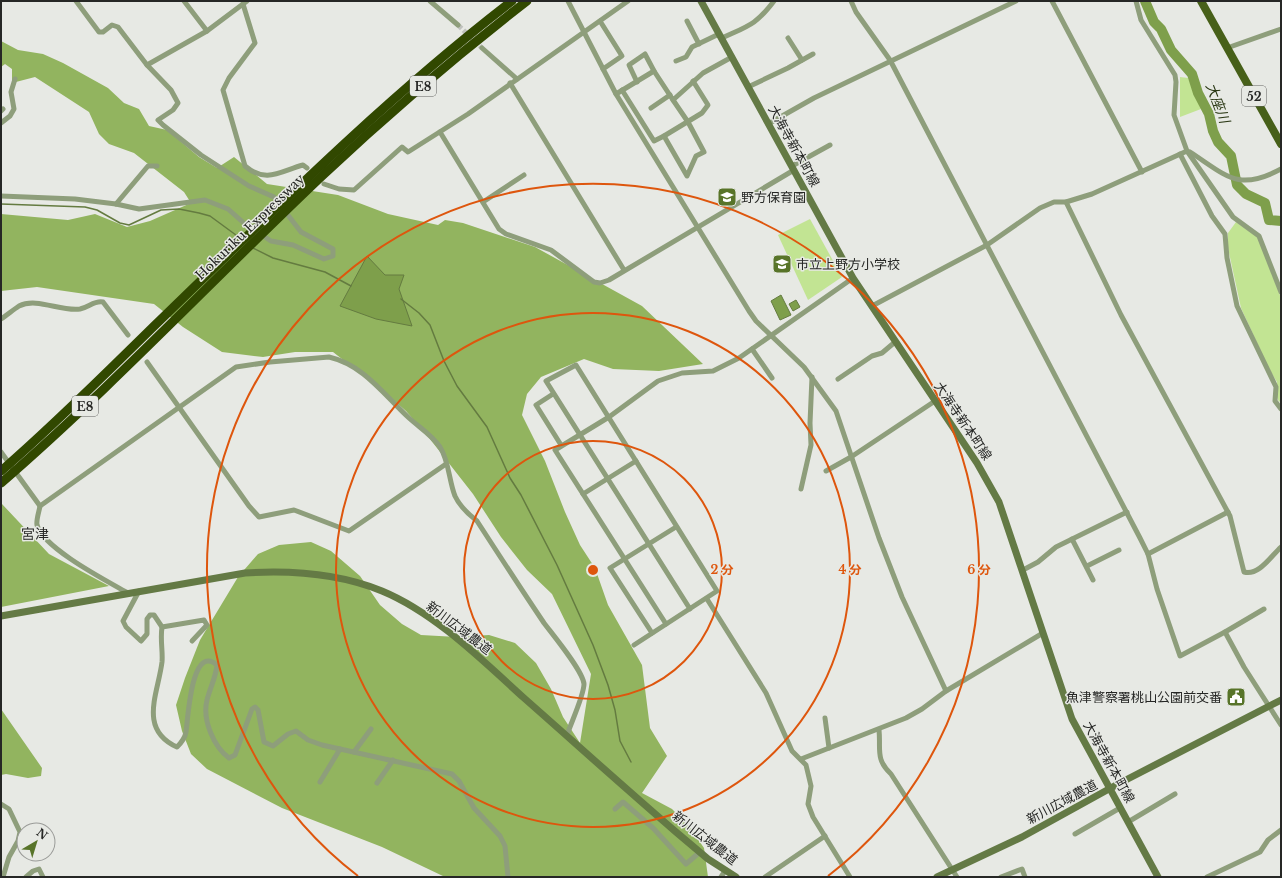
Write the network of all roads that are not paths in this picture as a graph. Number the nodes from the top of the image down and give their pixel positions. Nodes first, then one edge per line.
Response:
1 (76, 1) edge
2 (184, 1) edge
3 (430, 1) edge
4 (512, 1) edge
5 (527, 1) edge
6 (568, 1) edge
7 (628, 1) edge
8 (701, 1) edge
9 (774, 1) edge
10 (851, 1) edge
11 (1016, 1) edge
12 (1052, 1) edge
13 (1136, 1) edge
14 (1201, 1) edge
15 (245, 3) edge
16 (600, 20) junction
17 (687, 21) dead end
18 (458, 25) tunnel mouth
19 (1281, 29) edge
20 (207, 31) junction
21 (585, 32) junction
22 (720, 36) junction
23 (788, 38) dead end
24 (699, 44) junction
25 (482, 48) tunnel mouth
26 (1227, 48) junction
27 (813, 54) dead end
28 (732, 57) junction
29 (676, 60) dead end
30 (802, 60) junction
31 (890, 60) junction
32 (147, 65) junction
33 (603, 69) junction
34 (654, 71) junction
35 (14, 79) dead end
36 (517, 79) junction
37 (693, 81) junction
38 (637, 82) junction
39 (510, 84) junction
40 (748, 86) junction
41 (622, 90) junction
42 (616, 94) junction
43 (671, 98) junction
44 (651, 108) dead end
45 (688, 122) junction
46 (1, 123) edge
47 (768, 124) junction
48 (440, 132) junction
49 (664, 136) junction
50 (1281, 143) edge
51 (830, 145) dead end
52 (1187, 151) junction
53 (1180, 154) junction
54 (157, 166) dead end
55 (307, 168) dead end
56 (793, 168) junction
57 (1281, 169) edge
58 (1142, 172) junction
59 (524, 175) dead end
60 (321, 176) junction
61 (1, 196) edge
62 (483, 202) junction
63 (1066, 202) junction
64 (116, 204) junction
65 (697, 226) junction
66 (987, 245) junction
67 (624, 270) junction
68 (853, 278) junction
69 (1281, 292) edge
70 (872, 306) junction
71 (1, 319) edge
72 (164, 323) junction
73 (128, 335) dead end
74 (771, 335) junction
75 (895, 342) junction
76 (752, 349) junction
77 (147, 362) dead end
78 (115, 364) junction
79 (812, 377) junction
80 (772, 378) dead end
81 (838, 379) dead end
82 (553, 394) junction
83 (935, 400) junction
84 (180, 407) junction
85 (1281, 410) edge
86 (609, 417) junction
87 (580, 435) junction
88 (561, 445) junction
89 (1, 452) edge
90 (851, 457) junction
91 (636, 461) junction
92 (1, 464) edge
93 (446, 464) junction
94 (1, 471) edge
95 (826, 471) dead end
96 (607, 478) junction
97 (1, 483) edge
98 (801, 489) dead end
99 (583, 494) junction
100 (40, 506) junction
101 (1127, 512) junction
102 (1228, 512) junction
103 (676, 527) junction
104 (1072, 539) junction
105 (648, 545) junction
106 (1281, 546) edge
107 (1119, 550) dead end
108 (1148, 554) junction
109 (624, 559) junction
110 (1087, 566) junction
111 (1023, 570) junction
112 (1094, 580) dead end
113 (139, 591) junction
114 (128, 593) junction
115 (707, 599) junction
116 (1264, 608) dead end
117 (690, 609) junction
118 (1, 616) edge
119 (666, 624) junction
120 (162, 627) junction
121 (1225, 632) junction
122 (652, 633) junction
123 (1043, 633) junction
124 (192, 641) dead end
125 (634, 645) dead end
126 (946, 691) junction
127 (1281, 700) edge
128 (1269, 706) junction
129 (825, 718) dead end
130 (1281, 725) edge
131 (371, 729) dead end
132 (879, 730) junction
133 (567, 735) junction
134 (829, 748) junction
135 (340, 749) junction
136 (354, 752) junction
137 (393, 760) junction
138 (801, 760) junction
139 (320, 782) dead end
140 (377, 783) dead end
141 (1110, 789) junction
142 (1175, 794) dead end
143 (1, 804) edge
144 (1120, 808) junction
145 (615, 809) dead end
146 (1128, 822) junction
147 (1281, 830) edge
148 (1075, 834) dead end
149 (825, 836) junction
150 (700, 852) junction
151 (952, 870) junction
152 (723, 874) edge
153 (3, 877) edge
154 (26, 877) edge
155 (43, 877) edge
156 (508, 877) edge
157 (736, 877) edge
158 (765, 877) edge
159 (850, 877) edge
160 (938, 877) edge
161 (957, 877) edge
162 (1001, 877) edge
163 (1025, 877) edge
164 (1158, 877) edge
165 (1207, 877) edge

1 - 32 street
2 - 20 street
3 - 18 street
4 - 60 highway, Hokuriku Expressway / E8
5 - 60 highway, Hokuriku Expressway / E8
6 - 21 street
7 - 16 street
8 - 22 street, 大海寺新本町線
9 - 22 street
10 - 31 street
11 - 31 street
12 - 58 street
13 - 52 street
14 - 26 main road, 52
15 - 20 street
15 - 55 street
16 - 21 street
16 - 33 street
17 - 24 street
19 - 26 street
20 - 32 street
21 - 33 street
21 - 36 street
22 - 24 street
22 - 28 street, 大海寺新本町線
23 - 30 street
24 - 29 street
25 - 36 street
26 - 50 main road, 52
27 - 30 street
28 - 37 street
28 - 40 street, 大海寺新本町線
30 - 40 street
31 - 47 street
31 - 66 street
32 - 64 street
33 - 42 street
34 - 38 street
34 - 38 street
34 - 43 street
35 - 46 street
36 - 39 street
37 - 43 street
37 - 45 street
38 - 41 street
39 - 48 street
39 - 67 street
40 - 47 street, 大海寺新本町線
41 - 42 street
41 - 49 street
42 - 65 street
43 - 44 street
43 - 45 street
45 - 49 street
45 - 49 street
47 - 56 street, 大海寺新本町線
48 - 60 street
48 - 62 street
51 - 56 street
52 - 53 street
52 - 57 street
52 - 69 street
53 - 58 street
53 - 85 street
54 - 64 street
56 - 65 street
56 - 68 street, 大海寺新本町線
58 - 63 street
59 - 62 street
60 - 72 highway, Hokuriku Expressway / E8
61 - 64 street
62 - 67 street
63 - 66 street
63 - 102 street
65 - 67 street
65 - 74 street
66 - 70 street
66 - 101 street
68 - 70 street, 大海寺新本町線
68 - 74 street
70 - 75 street, 大海寺新本町線
71 - 73 street
72 - 78 highway, Hokuriku Expressway / E8
72 - 97 highway, Hokuriku Expressway / E8
74 - 76 street
74 - 79 street
75 - 81 street
75 - 83 street, 大海寺新本町線
76 - 80 street
76 - 86 street
77 - 84 street
78 - 92 highway
78 - 94 highway, Hokuriku Expressway / E8
79 - 90 street
79 - 98 street
82 - 86 street
82 - 87 street
82 - 88 street
83 - 90 street
83 - 111 street, 大海寺新本町線
84 - 93 street
84 - 93 street
84 - 100 street
86 - 87 street
86 - 91 street
87 - 88 street
87 - 96 street
88 - 99 street
89 - 100 street
90 - 95 street
90 - 126 street
91 - 96 street
91 - 103 street
93 - 133 street
96 - 99 street
96 - 105 street
99 - 109 street
100 - 114 street
101 - 104 street
101 - 108 street
102 - 106 street
102 - 108 street
103 - 105 street
103 - 115 street
104 - 110 street
104 - 111 street
105 - 109 street
105 - 117 street
107 - 110 street
108 - 121 street
109 - 119 street
109 - 122 street
110 - 112 street
111 - 123 street, 大海寺新本町線
113 - 114 street, 新川広域農道
113 - 120 street
113 - 133 street, 新川広域農道
114 - 118 street, 新川広域農道
115 - 117 street
115 - 138 street
116 - 121 street
117 - 119 street
119 - 122 street
120 - 124 street
120 - 135 street
121 - 128 street
122 - 125 street
123 - 126 street
123 - 141 street, 大海寺新本町線
126 - 132 street
127 - 128 street, 新川広域農道
128 - 130 street
128 - 141 street, 新川広域農道
129 - 134 street
131 - 136 street
132 - 134 street
132 - 151 street
133 - 150 street, 新川広域農道
134 - 138 street
135 - 136 street
135 - 139 street
136 - 137 street
137 - 140 street
137 - 156 street
138 - 149 street
141 - 144 street, 大海寺新本町線
141 - 151 street, 新川広域農道
142 - 146 street
143 - 153 street
144 - 146 street, 大海寺新本町線
144 - 148 street
145 - 150 street
146 - 164 street, 大海寺新本町線
147 - 165 street
149 - 158 street
149 - 159 street
150 - 152 street, 新川広域農道
151 - 160 street, 新川広域農道
151 - 161 street
152 - 157 street, 新川広域農道
154 - 155 street
162 - 163 street

